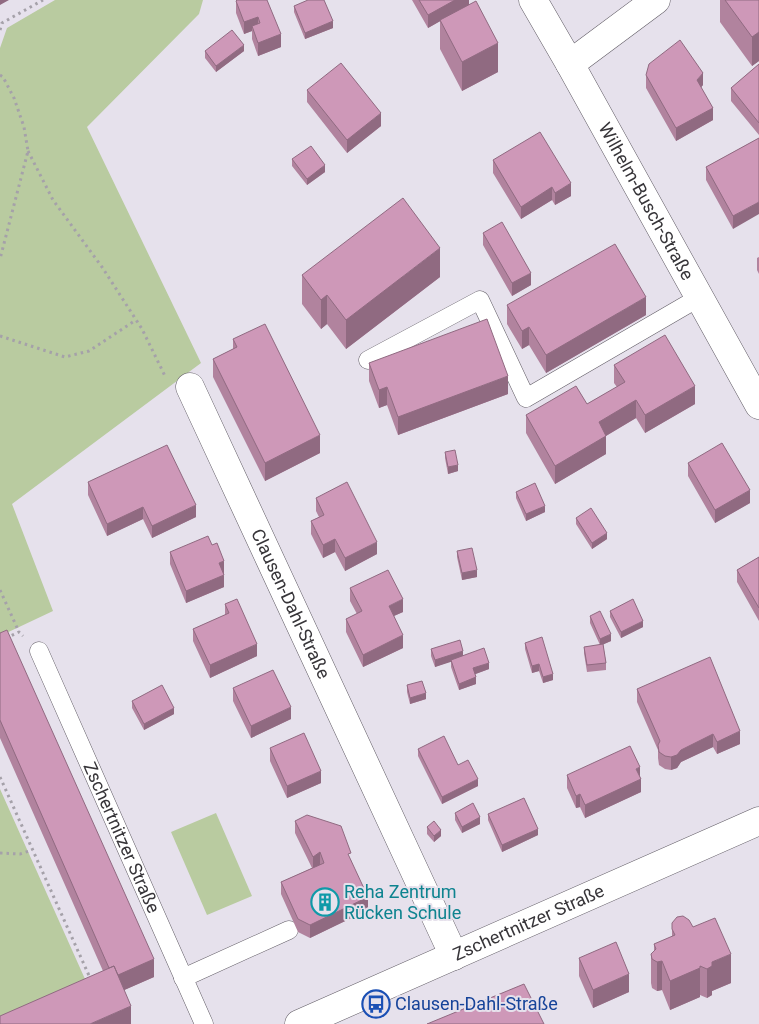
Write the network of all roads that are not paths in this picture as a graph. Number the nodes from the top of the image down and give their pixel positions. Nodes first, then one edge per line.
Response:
1 (533, 0) edge
2 (656, 0) edge
3 (570, 64) junction
4 (700, 298) junction
5 (368, 360) dead end
6 (190, 387) road end
7 (759, 405) edge
8 (39, 651) dead end
9 (759, 821) edge
10 (289, 930) dead end
11 (454, 956) junction
12 (183, 978) junction
13 (204, 1024) edge
14 (299, 1024) edge

1 - 3 street, Wilhelm-Busch-Straße
2 - 3 street
3 - 4 street, Wilhelm-Busch-Straße
4 - 5 lane
4 - 7 street, Wilhelm-Busch-Straße
6 - 11 street, Clausen-Dahl-Straße
8 - 12 lane, Zschertnitzer Straße
9 - 11 street, Zschertnitzer Straße
10 - 12 lane
11 - 14 street, Zschertnitzer Straße
12 - 13 lane, Zschertnitzer Straße

